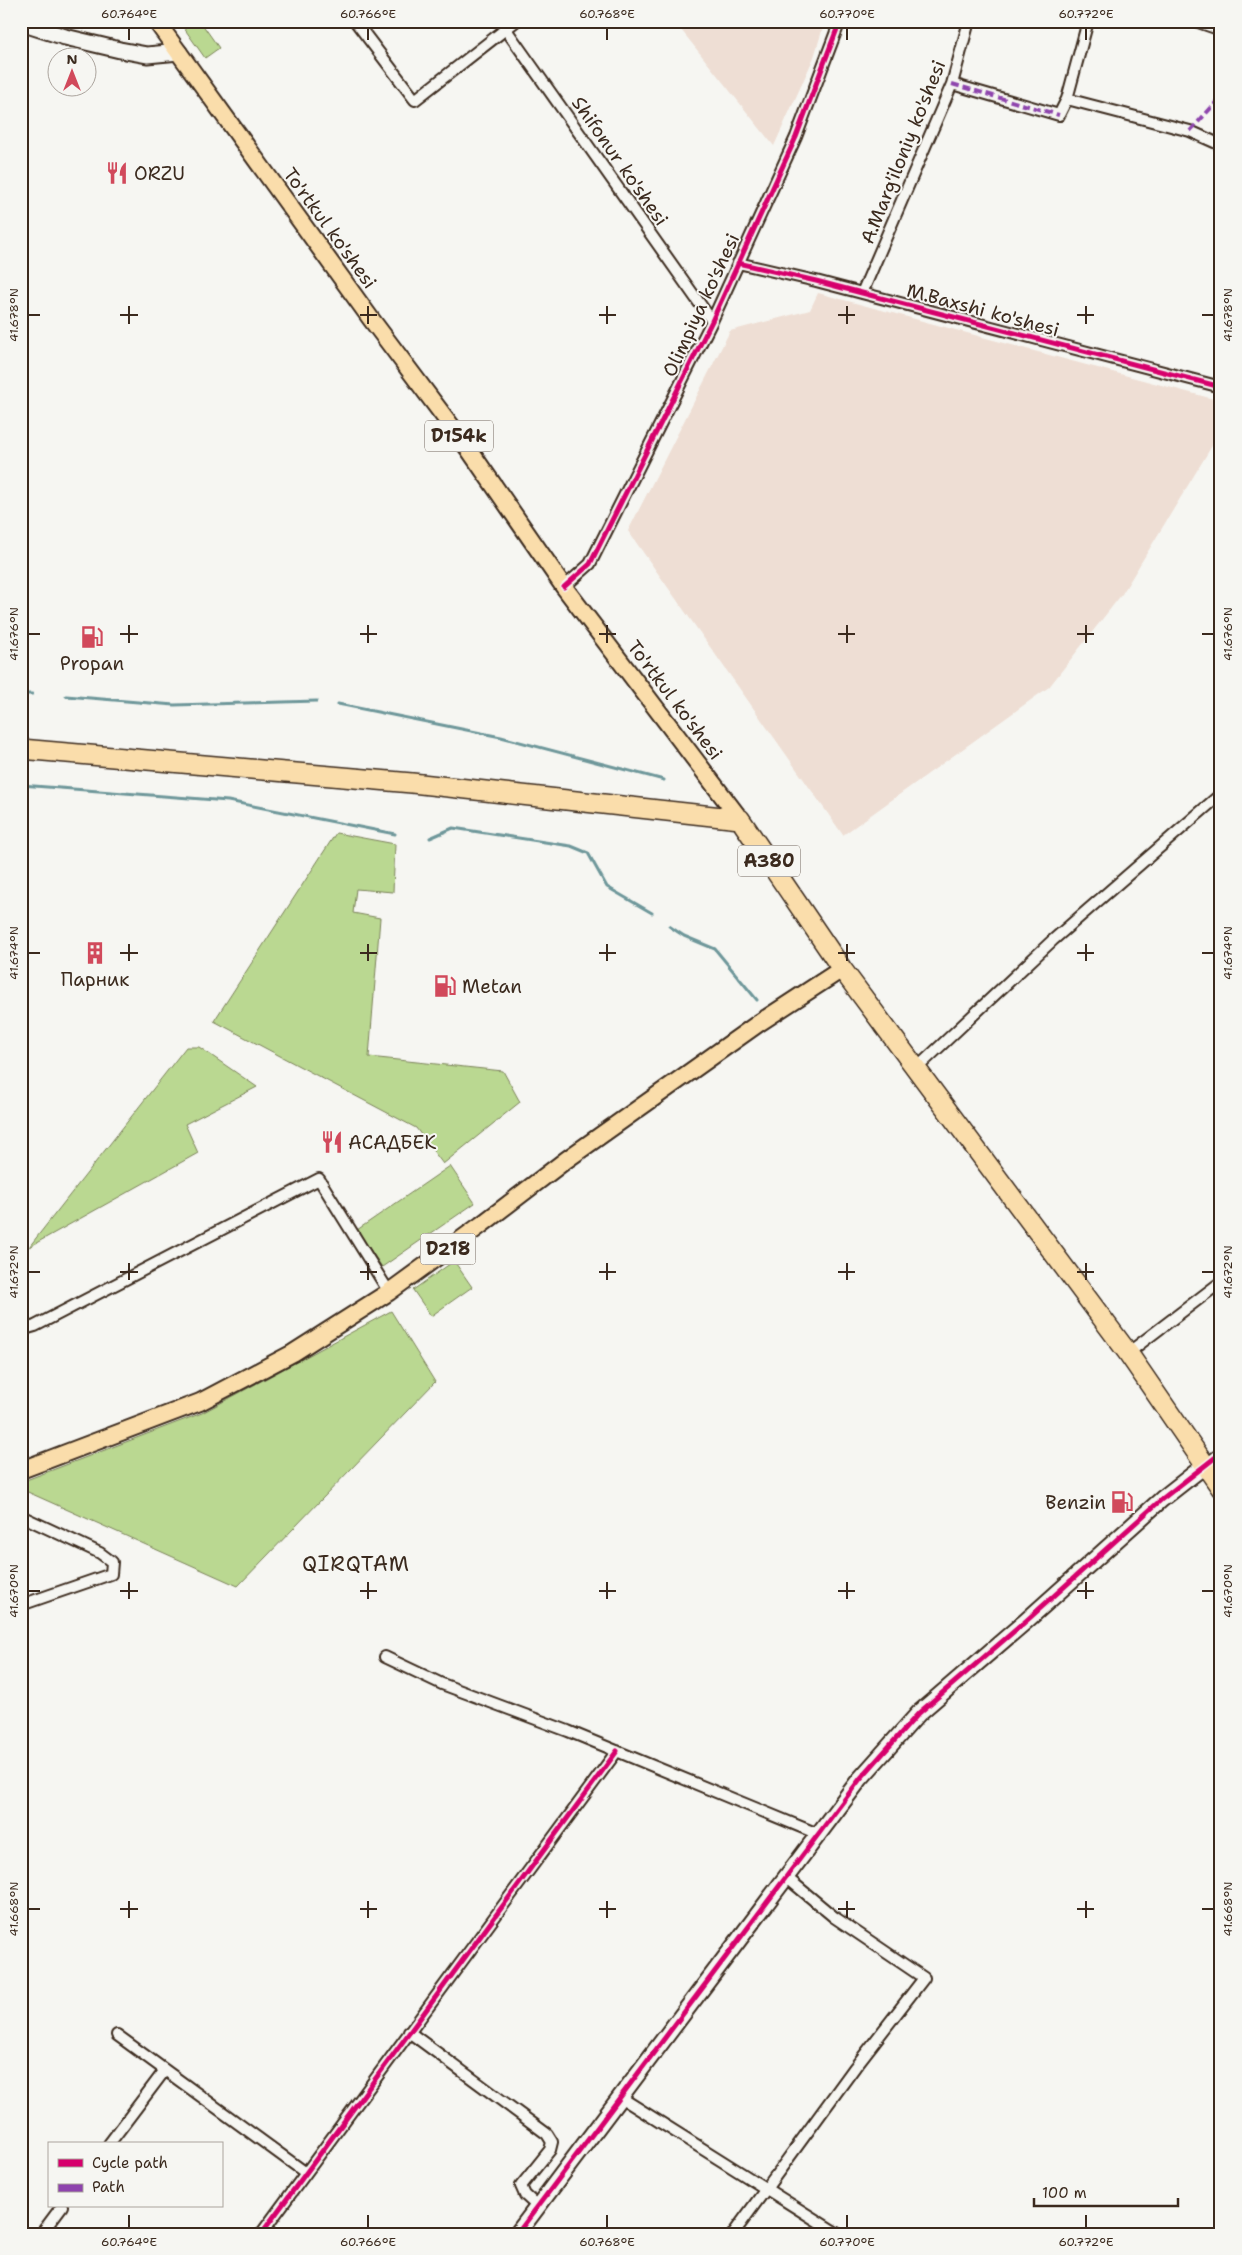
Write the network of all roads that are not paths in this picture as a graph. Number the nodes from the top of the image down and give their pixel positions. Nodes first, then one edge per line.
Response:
1 (156, 21) edge
2 (355, 21) edge
3 (516, 21) edge
4 (840, 21) edge
5 (970, 21) edge
6 (1088, 21) edge
7 (1195, 21) edge
8 (21, 23) edge
9 (503, 25) edge
10 (1221, 30) edge
11 (179, 52) junction
12 (952, 84) junction
13 (1067, 99) junction
14 (1221, 145) edge
15 (738, 262) junction
16 (862, 293) junction
17 (712, 321) junction
18 (1221, 387) edge
19 (564, 587) junction
20 (21, 749) edge
21 (1221, 794) edge
22 (740, 819) junction
23 (842, 969) junction
24 (917, 1068) junction
25 (1221, 1282) edge
26 (389, 1292) junction
27 (21, 1330) edge
28 (1128, 1353) junction
29 (1221, 1453) edge
30 (1204, 1466) junction
31 (21, 1470) edge
32 (1221, 1488) edge
33 (21, 1516) edge
34 (21, 1606) edge
35 (385, 1657) dead end
36 (617, 1751) junction
37 (818, 1834) junction
38 (786, 1877) junction
39 (409, 2032) junction
40 (117, 2035) dead end
41 (165, 2070) junction
42 (620, 2096) junction
43 (111, 2142) edge
44 (306, 2173) junction
45 (765, 2189) junction
46 (537, 2206) junction
47 (60, 2208) edge
48 (41, 2234) edge
49 (261, 2234) edge
50 (517, 2234) edge
51 (733, 2234) edge
52 (838, 2234) edge

1 - 11 main road, To'rtkul ko'shesi / D154k
2 - 9 street
3 - 9 street
4 - 15 street, Olimpiya ko'shesi
5 - 12 street, A.Marg'iloniy ko'shesi
6 - 13 street
7 - 10 street
8 - 11 street
9 - 17 street, Shifonur ko'shesi
11 - 19 main road, To'rtkul ko'shesi / D154k
12 - 13 street
12 - 16 street, A.Marg'iloniy ko'shesi
13 - 14 street
15 - 16 street, M.Baxshi ko'shesi
15 - 17 street, Olimpiya ko'shesi
16 - 18 street, M.Baxshi ko'shesi
17 - 19 street, Olimpiya ko'shesi
19 - 22 main road, To'rtkul ko'shesi / D154k
20 - 22 highway, A380
21 - 24 street
22 - 23 highway, A380
23 - 24 highway, A380
23 - 26 main road, D218
24 - 28 highway, A380
25 - 28 street
26 - 27 street
26 - 31 main road, D218
28 - 30 highway, A380
29 - 30 street
30 - 32 highway, A380
30 - 37 street
33 - 34 street
35 - 36 street
36 - 37 street
36 - 39 street
37 - 38 street
38 - 42 street
38 - 45 street
39 - 44 street
39 - 46 street
40 - 41 street
41 - 43 street
41 - 44 street
42 - 45 street
42 - 46 street
44 - 49 street
45 - 51 street
45 - 52 street
46 - 50 street
47 - 48 street

